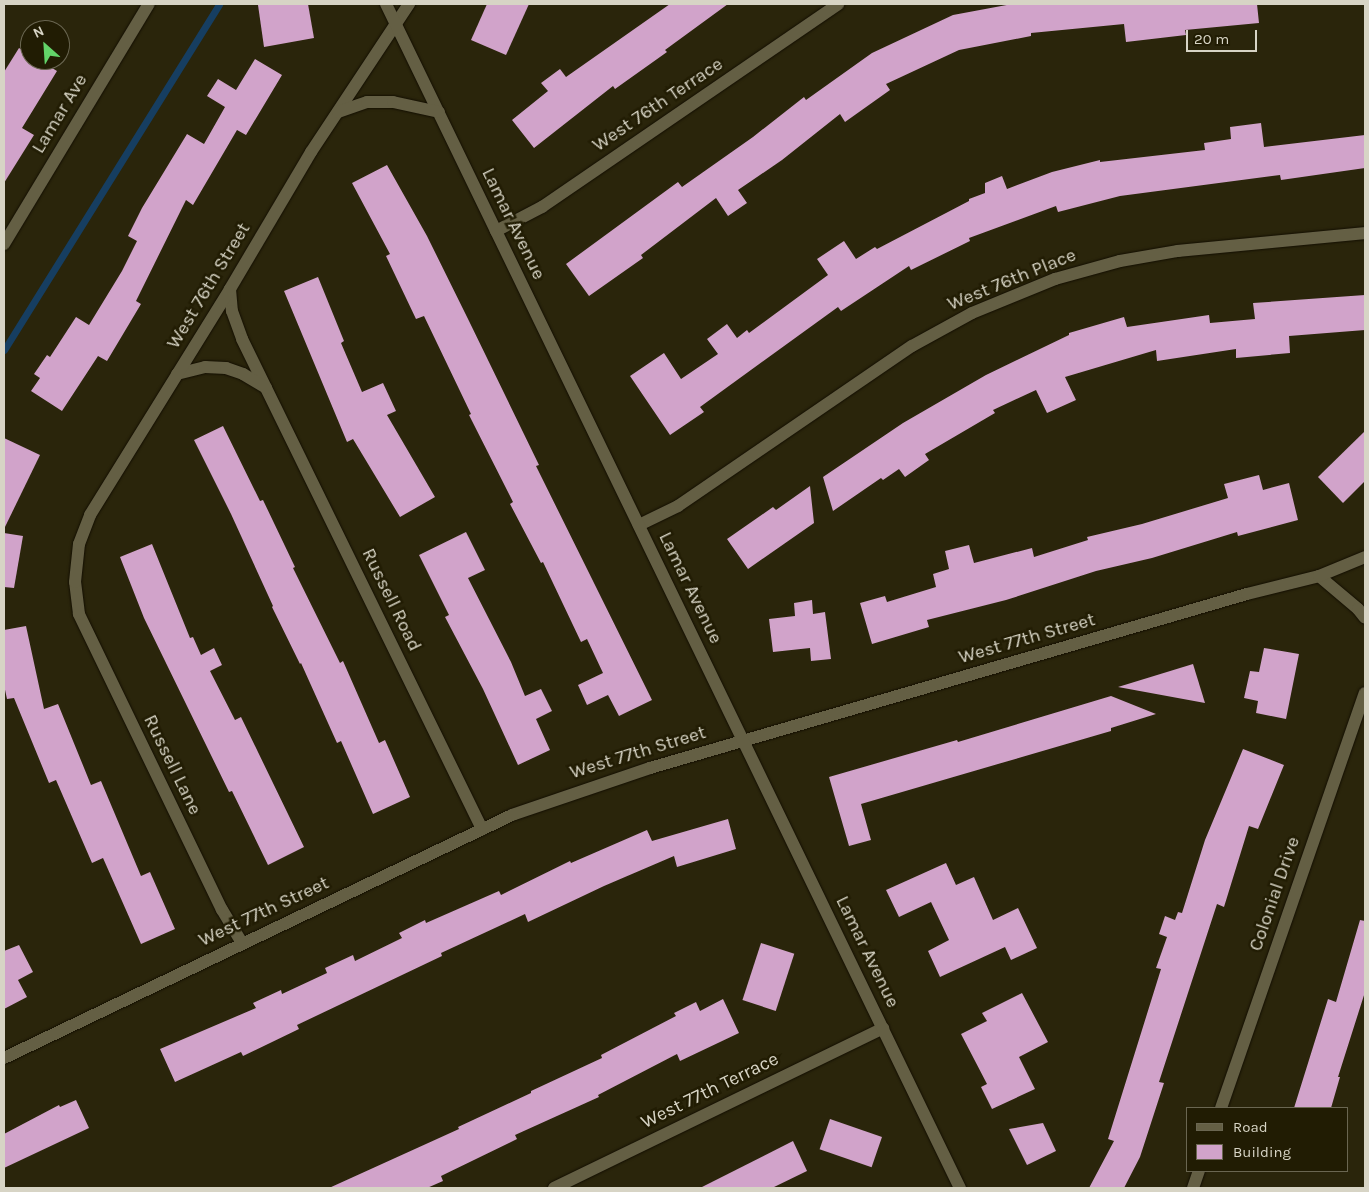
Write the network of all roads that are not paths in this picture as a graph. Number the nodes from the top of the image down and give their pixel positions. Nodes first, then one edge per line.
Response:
1 (149, 4) edge
2 (386, 4) edge
3 (409, 4) edge
4 (838, 4) edge
5 (396, 22) junction
6 (338, 112) junction
7 (439, 112) junction
8 (496, 231) junction
9 (1365, 233) edge
10 (4, 244) edge
11 (230, 289) junction
12 (178, 374) junction
13 (266, 388) junction
14 (639, 525) junction
15 (1365, 557) edge
16 (1319, 576) junction
17 (77, 601) joint
18 (1365, 618) edge
19 (1365, 693) edge
20 (743, 741) junction
21 (482, 829) junction
22 (242, 943) junction
23 (883, 1028) junction
24 (4, 1058) edge
25 (1221, 1107) edge
26 (1199, 1172) edge
27 (554, 1188) edge
28 (960, 1188) edge
29 (1193, 1188) edge

1 - 10 street, Lamar Ave
2 - 5 street, Lamar Avenue
3 - 5 street, West 76th Street
4 - 8 street, West 76th Terrace
5 - 6 street, West 76th Street
5 - 7 street, Lamar Avenue
6 - 7 street
6 - 11 street, West 76th Street
7 - 8 street, Lamar Avenue
8 - 14 street, Lamar Avenue
9 - 14 street, West 76th Place
11 - 12 street, West 76th Street
11 - 13 street, Russell Road
12 - 13 street
12 - 17 street, West 76th Street
13 - 21 street, Russell Road
14 - 20 street, Lamar Avenue
15 - 16 street, West 77th Street
16 - 18 street
16 - 20 street, West 77th Street
17 - 22 street, Russell Lane
19 - 25 street, Colonial Drive
20 - 21 street, West 77th Street
20 - 23 street, Lamar Avenue
21 - 22 street, West 77th Street
22 - 24 street, West 77th Street
23 - 27 street, West 77th Terrace
23 - 28 street, Lamar Avenue
26 - 29 street

